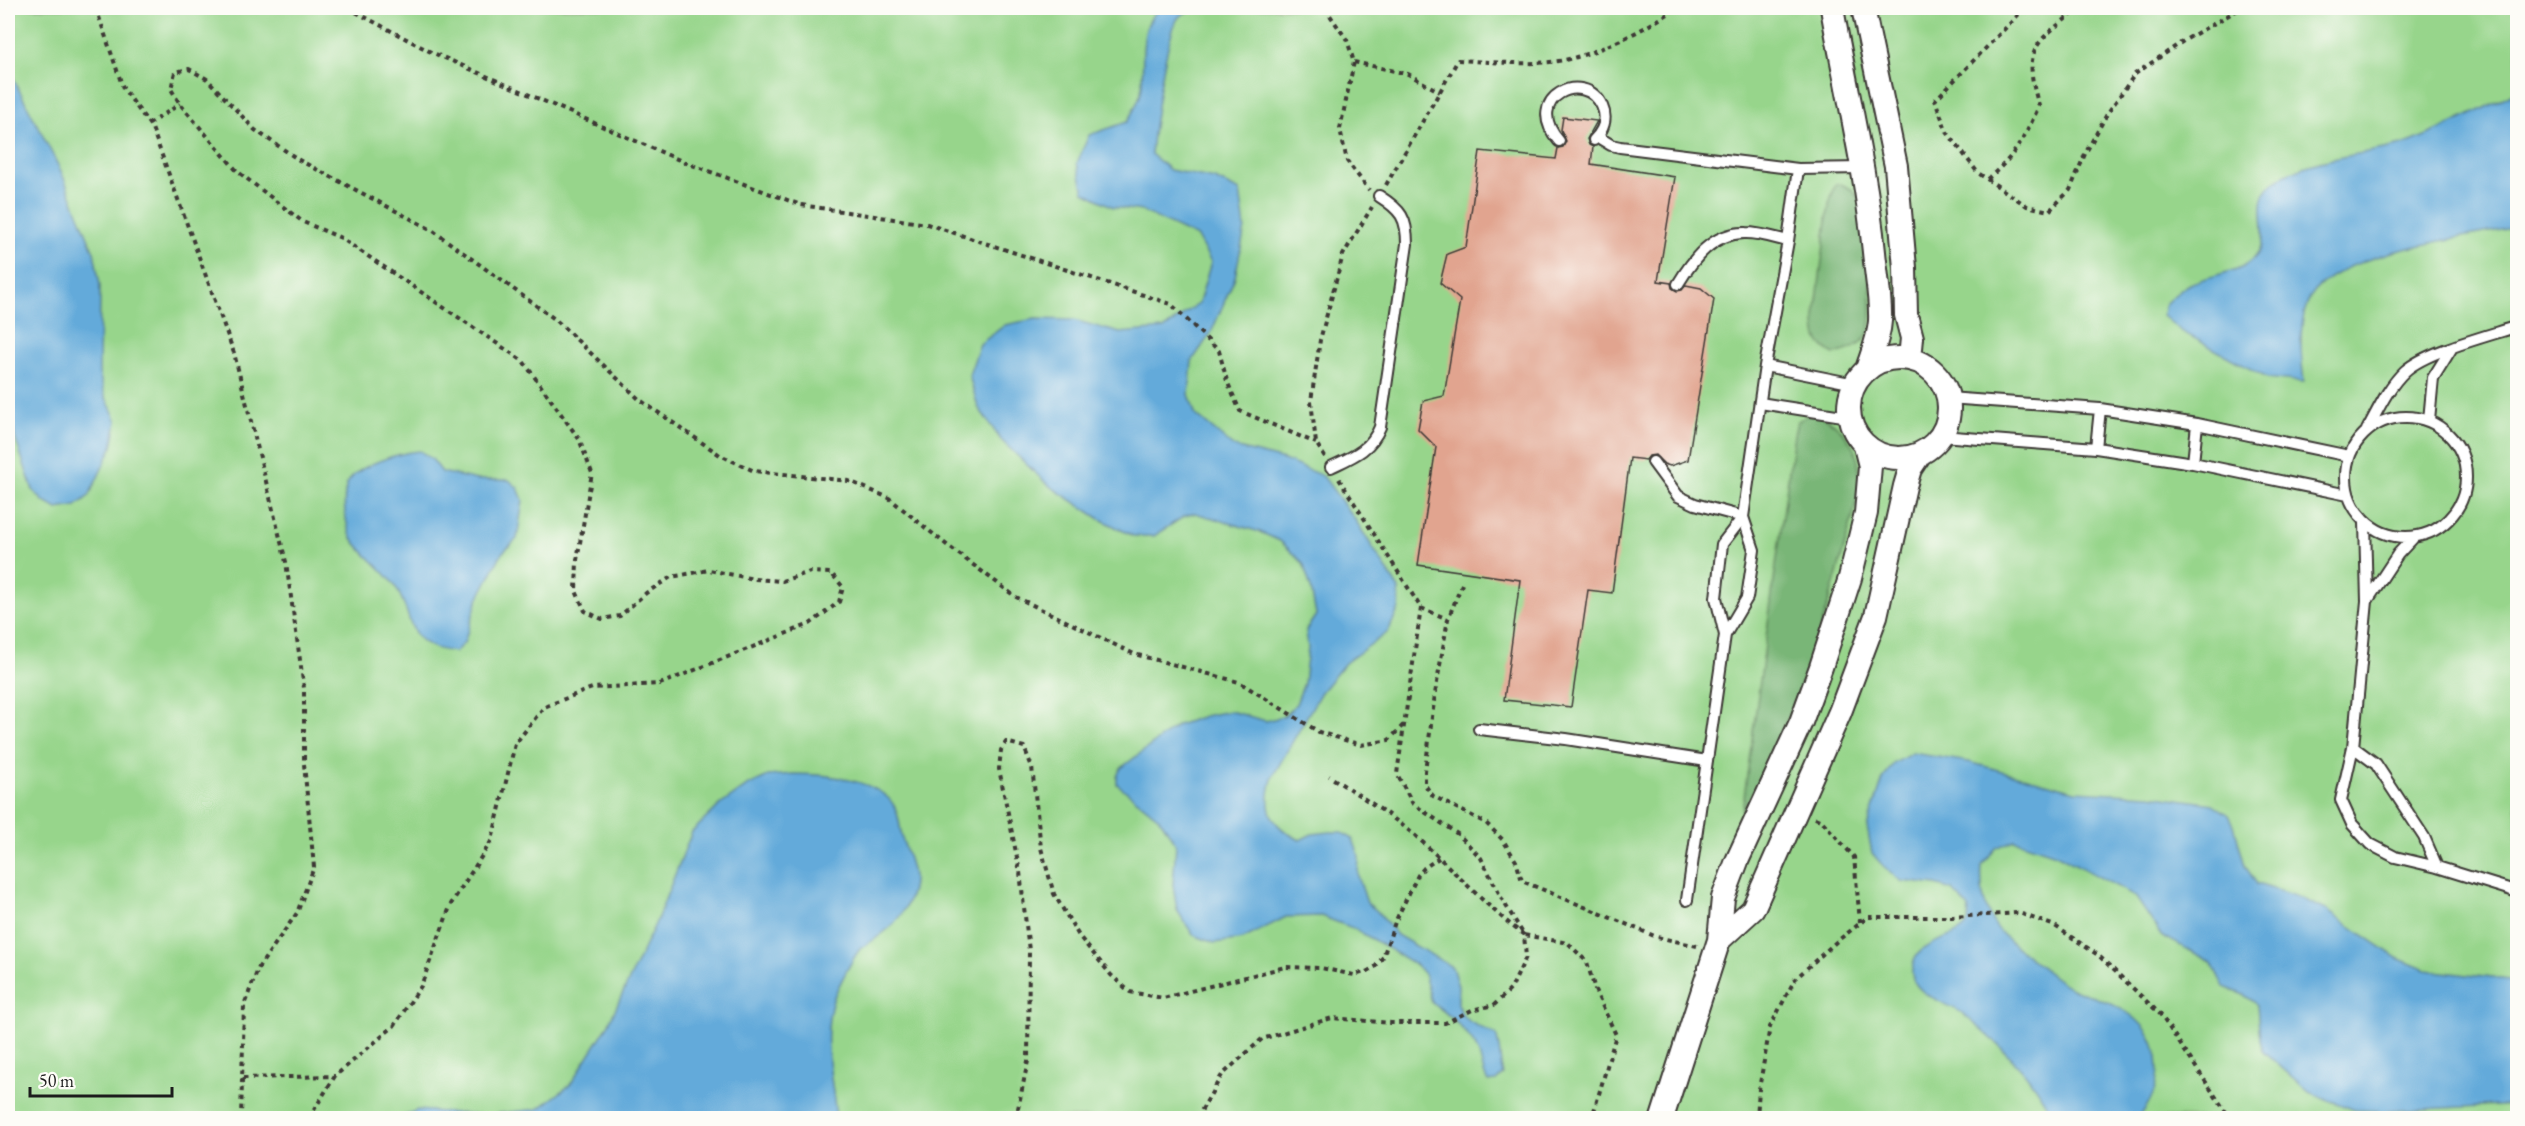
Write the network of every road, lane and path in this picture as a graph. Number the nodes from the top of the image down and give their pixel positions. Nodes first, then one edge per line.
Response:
1 (96, 8) edge
2 (348, 8) edge
3 (1325, 8) edge
4 (1677, 8) edge
5 (1832, 8) edge
6 (1863, 8) edge
7 (2025, 8) edge
8 (2080, 8) edge
9 (2241, 8) edge
10 (1354, 62) junction
11 (1878, 77) junction
12 (1845, 84) junction
13 (1440, 92) junction
14 (180, 104) junction
15 (149, 124) junction
16 (1559, 141) dead end
17 (1863, 168) junction
18 (1798, 169) junction
19 (1987, 179) junction
20 (1378, 198) junction
21 (1788, 241) junction
22 (1678, 284) dead end
23 (2517, 326) edge
24 (2451, 349) junction
25 (1911, 359) junction
26 (1765, 366) junction
27 (1861, 377) junction
28 (1948, 398) junction
29 (1760, 403) junction
30 (2100, 409) junction
31 (1849, 417) junction
32 (2429, 420) junction
33 (2197, 424) junction
34 (2366, 431) junction
35 (1941, 436) junction
36 (1316, 442) junction
37 (1865, 446) junction
38 (2096, 448) junction
39 (1920, 454) junction
40 (2349, 456) junction
41 (1653, 462) dead end
42 (2193, 463) junction
43 (1331, 467) junction
44 (2348, 495) junction
45 (1743, 517) junction
46 (2365, 522) junction
47 (2413, 538) junction
48 (1462, 584) dead end
49 (2367, 601) junction
50 (1421, 608) junction
51 (1448, 618) junction
52 (1725, 635) junction
53 (1406, 723) junction
54 (1479, 729) dead end
55 (1794, 738) junction
56 (2353, 747) junction
57 (1824, 750) junction
58 (1707, 761) junction
59 (1329, 776) dead end
60 (1798, 810) junction
61 (1439, 858) junction
62 (2437, 867) junction
63 (2517, 892) edge
64 (1687, 900) dead end
65 (1860, 923) junction
66 (1524, 935) junction
67 (1717, 945) junction
68 (335, 1077) junction
69 (243, 1078) junction
70 (241, 1119) edge
71 (309, 1119) edge
72 (1016, 1119) edge
73 (1197, 1119) edge
74 (1592, 1119) edge
75 (1662, 1119) edge
76 (1757, 1119) edge
77 (2230, 1119) edge

1 - 15 path
2 - 36 path
3 - 10 path
4 - 13 path
5 - 12 street
6 - 11 street
7 - 19 path
8 - 19 path
9 - 19 path
10 - 13 path
10 - 20 path
11 - 12 street
11 - 25 street
12 - 17 street
13 - 20 path
14 - 15 path
14 - 53 path
14 - 68 path
15 - 69 path
16 - 18 lane
17 - 18 lane
17 - 27 street
18 - 21 lane
20 - 36 path
20 - 43 lane
21 - 22 lane
21 - 26 lane
23 - 24 lane
24 - 32 lane
24 - 34 lane
25 - 27 street
25 - 28 street
26 - 27 lane
26 - 29 lane
27 - 31 street
28 - 30 lane
28 - 35 street
29 - 31 lane
29 - 45 lane
30 - 33 lane
30 - 38 lane
31 - 37 street
32 - 34 lane
32 - 47 lane
33 - 40 lane
33 - 42 lane
34 - 40 lane
35 - 38 lane
35 - 39 street
36 - 43 path
37 - 39 street
37 - 55 street
38 - 42 lane
39 - 57 street
40 - 44 lane
41 - 45 lane
42 - 44 lane
43 - 50 path
44 - 46 lane
45 - 52 lane
45 - 52 lane
46 - 47 lane
46 - 49 lane
47 - 49 lane
48 - 51 path
49 - 56 lane
50 - 51 path
50 - 53 path
51 - 67 path
52 - 58 lane
53 - 66 path
54 - 58 lane
55 - 57 street
55 - 67 street
56 - 62 lane
56 - 62 lane
57 - 60 street
58 - 64 lane
59 - 61 path
60 - 65 path
60 - 67 street
61 - 66 path
61 - 72 path
62 - 63 lane
65 - 76 path
65 - 77 path
66 - 73 path
66 - 74 path
67 - 75 street
68 - 69 path
68 - 71 path
69 - 70 path

